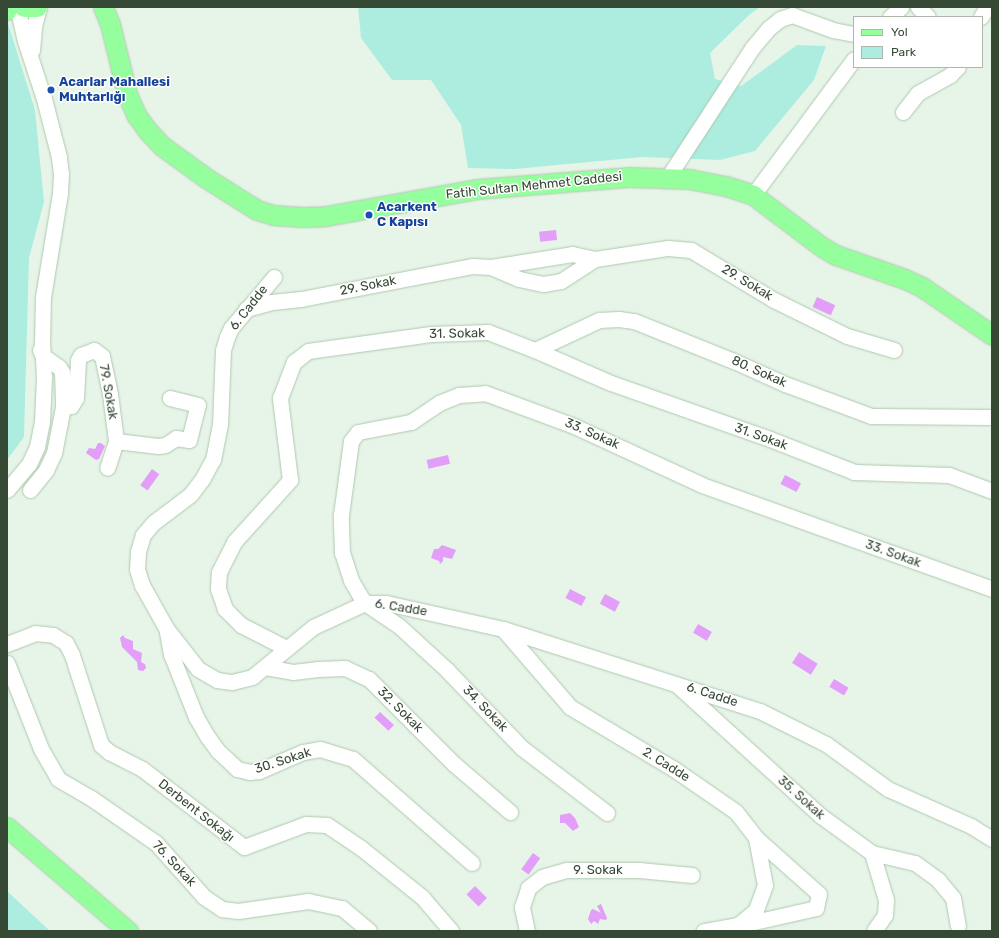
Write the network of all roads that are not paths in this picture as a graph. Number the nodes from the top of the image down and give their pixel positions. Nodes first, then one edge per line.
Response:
1 (8, 7) edge
2 (17, 7) edge
3 (24, 7) edge
4 (38, 7) edge
5 (103, 7) edge
6 (901, 7) edge
7 (918, 7) edge
8 (988, 7) edge
9 (7, 10) edge
10 (891, 16) edge
11 (927, 16) edge
12 (982, 16) edge
13 (853, 34) edge
14 (853, 60) edge
15 (32, 61) junction
16 (957, 68) edge
17 (903, 112) dead end
18 (668, 177) junction
19 (753, 196) junction
20 (595, 259) junction
21 (491, 267) junction
22 (274, 277) dead end
23 (246, 309) junction
24 (992, 335) edge
25 (535, 350) junction
26 (894, 350) dead end
27 (43, 356) junction
28 (170, 398) dead end
29 (63, 407) junction
30 (992, 417) edge
31 (116, 441) junction
32 (107, 468) dead end
33 (7, 490) edge
34 (30, 490) dead end
35 (992, 491) edge
36 (992, 589) edge
37 (365, 603) junction
38 (166, 628) junction
39 (503, 629) junction
40 (7, 644) edge
41 (286, 648) junction
42 (7, 663) edge
43 (265, 668) junction
44 (673, 682) junction
45 (510, 812) dead end
46 (607, 813) dead end
47 (7, 822) edge
48 (7, 827) edge
49 (14, 836) edge
50 (756, 838) junction
51 (992, 839) edge
52 (872, 854) junction
53 (472, 863) dead end
54 (692, 875) dead end
55 (738, 925) junction
56 (958, 926) dead end
57 (128, 931) edge
58 (369, 931) edge
59 (451, 931) edge
60 (527, 931) edge
61 (704, 931) edge
62 (874, 931) edge

1 - 9 main road
2 - 15 street
3 - 4 main road
4 - 15 street
5 - 18 main road, Fatih Sultan Mehmet Caddesi
6 - 10 street
7 - 11 street
8 - 12 street
13 - 18 street
14 - 19 street
15 - 27 street
16 - 17 street
18 - 19 main road, Fatih Sultan Mehmet Caddesi
19 - 24 main road, Fatih Sultan Mehmet Caddesi
20 - 21 street, 29. Sokak
20 - 21 street, 29. Sokak
20 - 26 street, 29. Sokak
21 - 23 street, 29. Sokak
22 - 23 street, 6. Cadde
23 - 38 street, 6. Cadde
25 - 30 street, 80. Sokak
25 - 35 street, 31. Sokak
25 - 41 street, 31. Sokak
27 - 29 street
27 - 33 street
28 - 31 street
29 - 31 street, 79. Sokak
29 - 34 street
31 - 32 street, 79. Sokak
36 - 37 street, 33. Sokak
37 - 39 street, 6. Cadde
37 - 41 street, 6. Cadde
37 - 46 street, 34. Sokak
38 - 43 street, 6. Cadde
38 - 53 street, 30. Sokak
39 - 44 street, 6. Cadde
39 - 50 street, 2. Cadde
40 - 59 street, Derbent Sokağı
41 - 43 street, 6. Cadde
42 - 58 street, 76. Sokak
43 - 45 street, 32. Sokak
44 - 51 street, 6. Cadde
44 - 52 street, 35. Sokak
47 - 49 street
48 - 49 main road
49 - 57 main road
50 - 55 street, 2. Cadde
50 - 55 street, 2. Cadde
52 - 56 street
52 - 62 street
54 - 60 street, 9. Sokak
55 - 61 street, 2. Cadde

